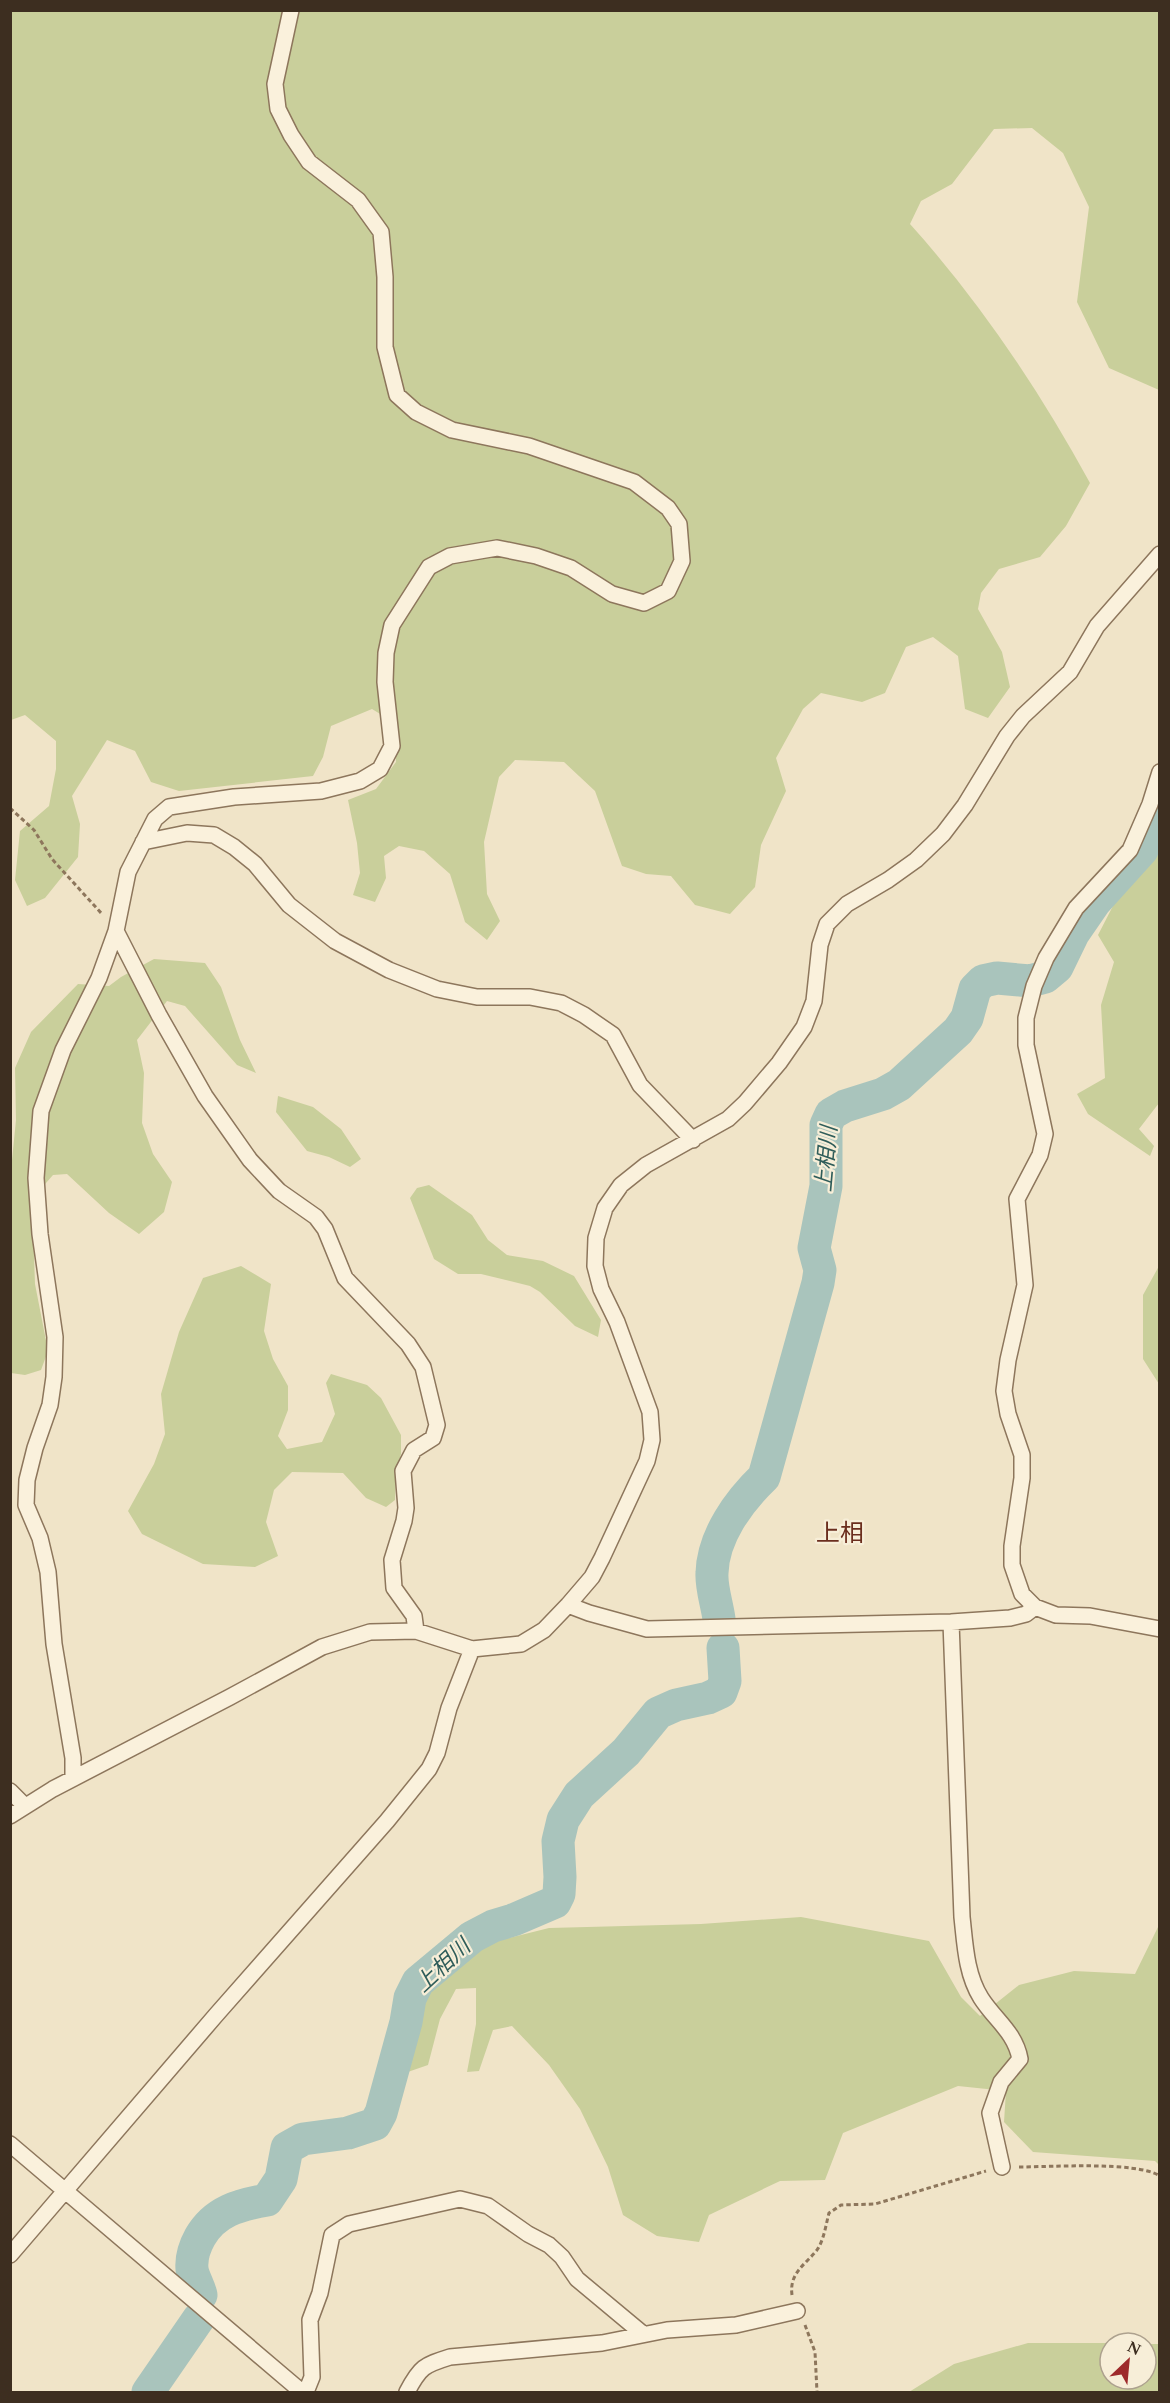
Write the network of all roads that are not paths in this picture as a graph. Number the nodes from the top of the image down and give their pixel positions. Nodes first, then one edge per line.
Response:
1 (291, 10) edge
2 (1160, 554) edge
3 (1160, 772) edge
4 (143, 842) junction
5 (116, 931) junction
6 (693, 1140) junction
7 (568, 1605) junction
8 (1035, 1607) junction
9 (951, 1622) junction
10 (1160, 1629) edge
11 (416, 1631) junction
12 (472, 1649) junction
13 (73, 1778) junction
14 (10, 1791) edge
15 (24, 1805) junction
16 (10, 1816) edge
17 (10, 2144) edge
18 (1002, 2167) road end
19 (66, 2190) junction
20 (10, 2255) edge
21 (797, 2311) road end
22 (643, 2334) junction
23 (304, 2392) edge
24 (407, 2392) edge

1 - 4 street
2 - 6 street
3 - 8 street
4 - 5 street
4 - 6 street
5 - 11 street
5 - 13 street
6 - 7 street
7 - 9 street
7 - 12 street
8 - 9 street
8 - 10 street
9 - 18 street
11 - 12 street
11 - 13 street
12 - 19 street
13 - 15 street
14 - 15 street
15 - 16 street
17 - 19 street
19 - 20 street
19 - 23 street
21 - 22 street
22 - 23 street
22 - 24 street

